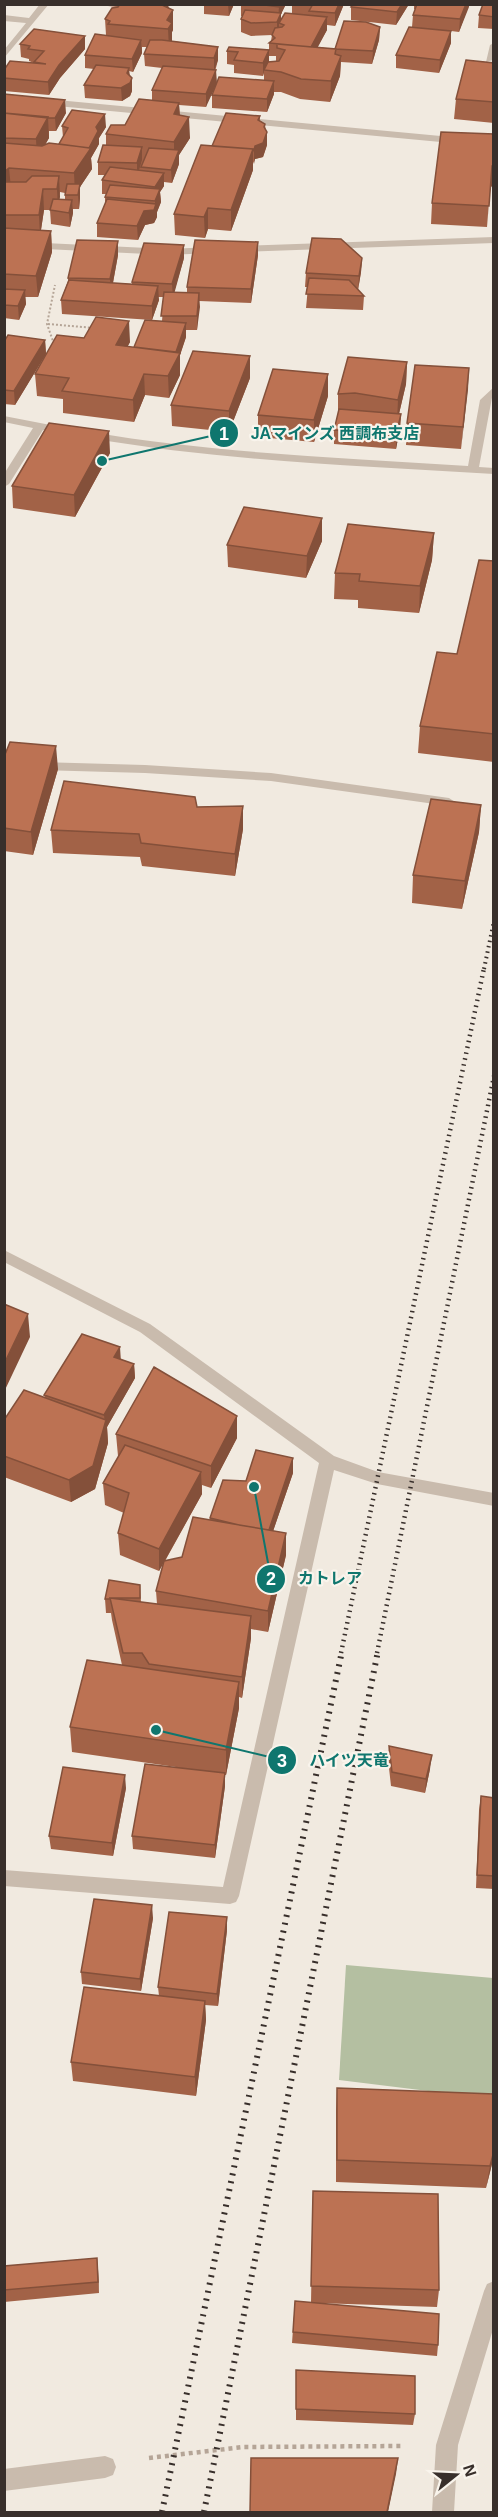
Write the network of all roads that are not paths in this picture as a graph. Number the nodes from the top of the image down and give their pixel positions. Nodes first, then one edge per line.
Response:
1 (45, 4) edge
2 (4, 18) edge
3 (32, 21) junction
4 (494, 45) edge
5 (4, 56) edge
6 (489, 60) edge
7 (4, 98) edge
8 (494, 144) edge
9 (494, 240) edge
10 (4, 244) edge
11 (494, 390) edge
12 (4, 419) edge
13 (39, 426) junction
14 (472, 470) junction
15 (494, 471) edge
16 (4, 484) edge
17 (4, 765) edge
18 (466, 804) edge
19 (4, 1255) edge
20 (328, 1461) junction
21 (494, 1500) edge
22 (4, 1878) edge
23 (494, 2291) edge
24 (105, 2467) road end
25 (4, 2480) edge
26 (443, 2512) edge

1 - 3 street
2 - 3 street
3 - 5 street
4 - 6 street
7 - 8 street
9 - 10 street
11 - 14 street
12 - 13 street
13 - 14 street
13 - 16 street
14 - 15 street
17 - 18 street
19 - 20 street
20 - 21 street
20 - 22 street
23 - 26 street
24 - 25 street

